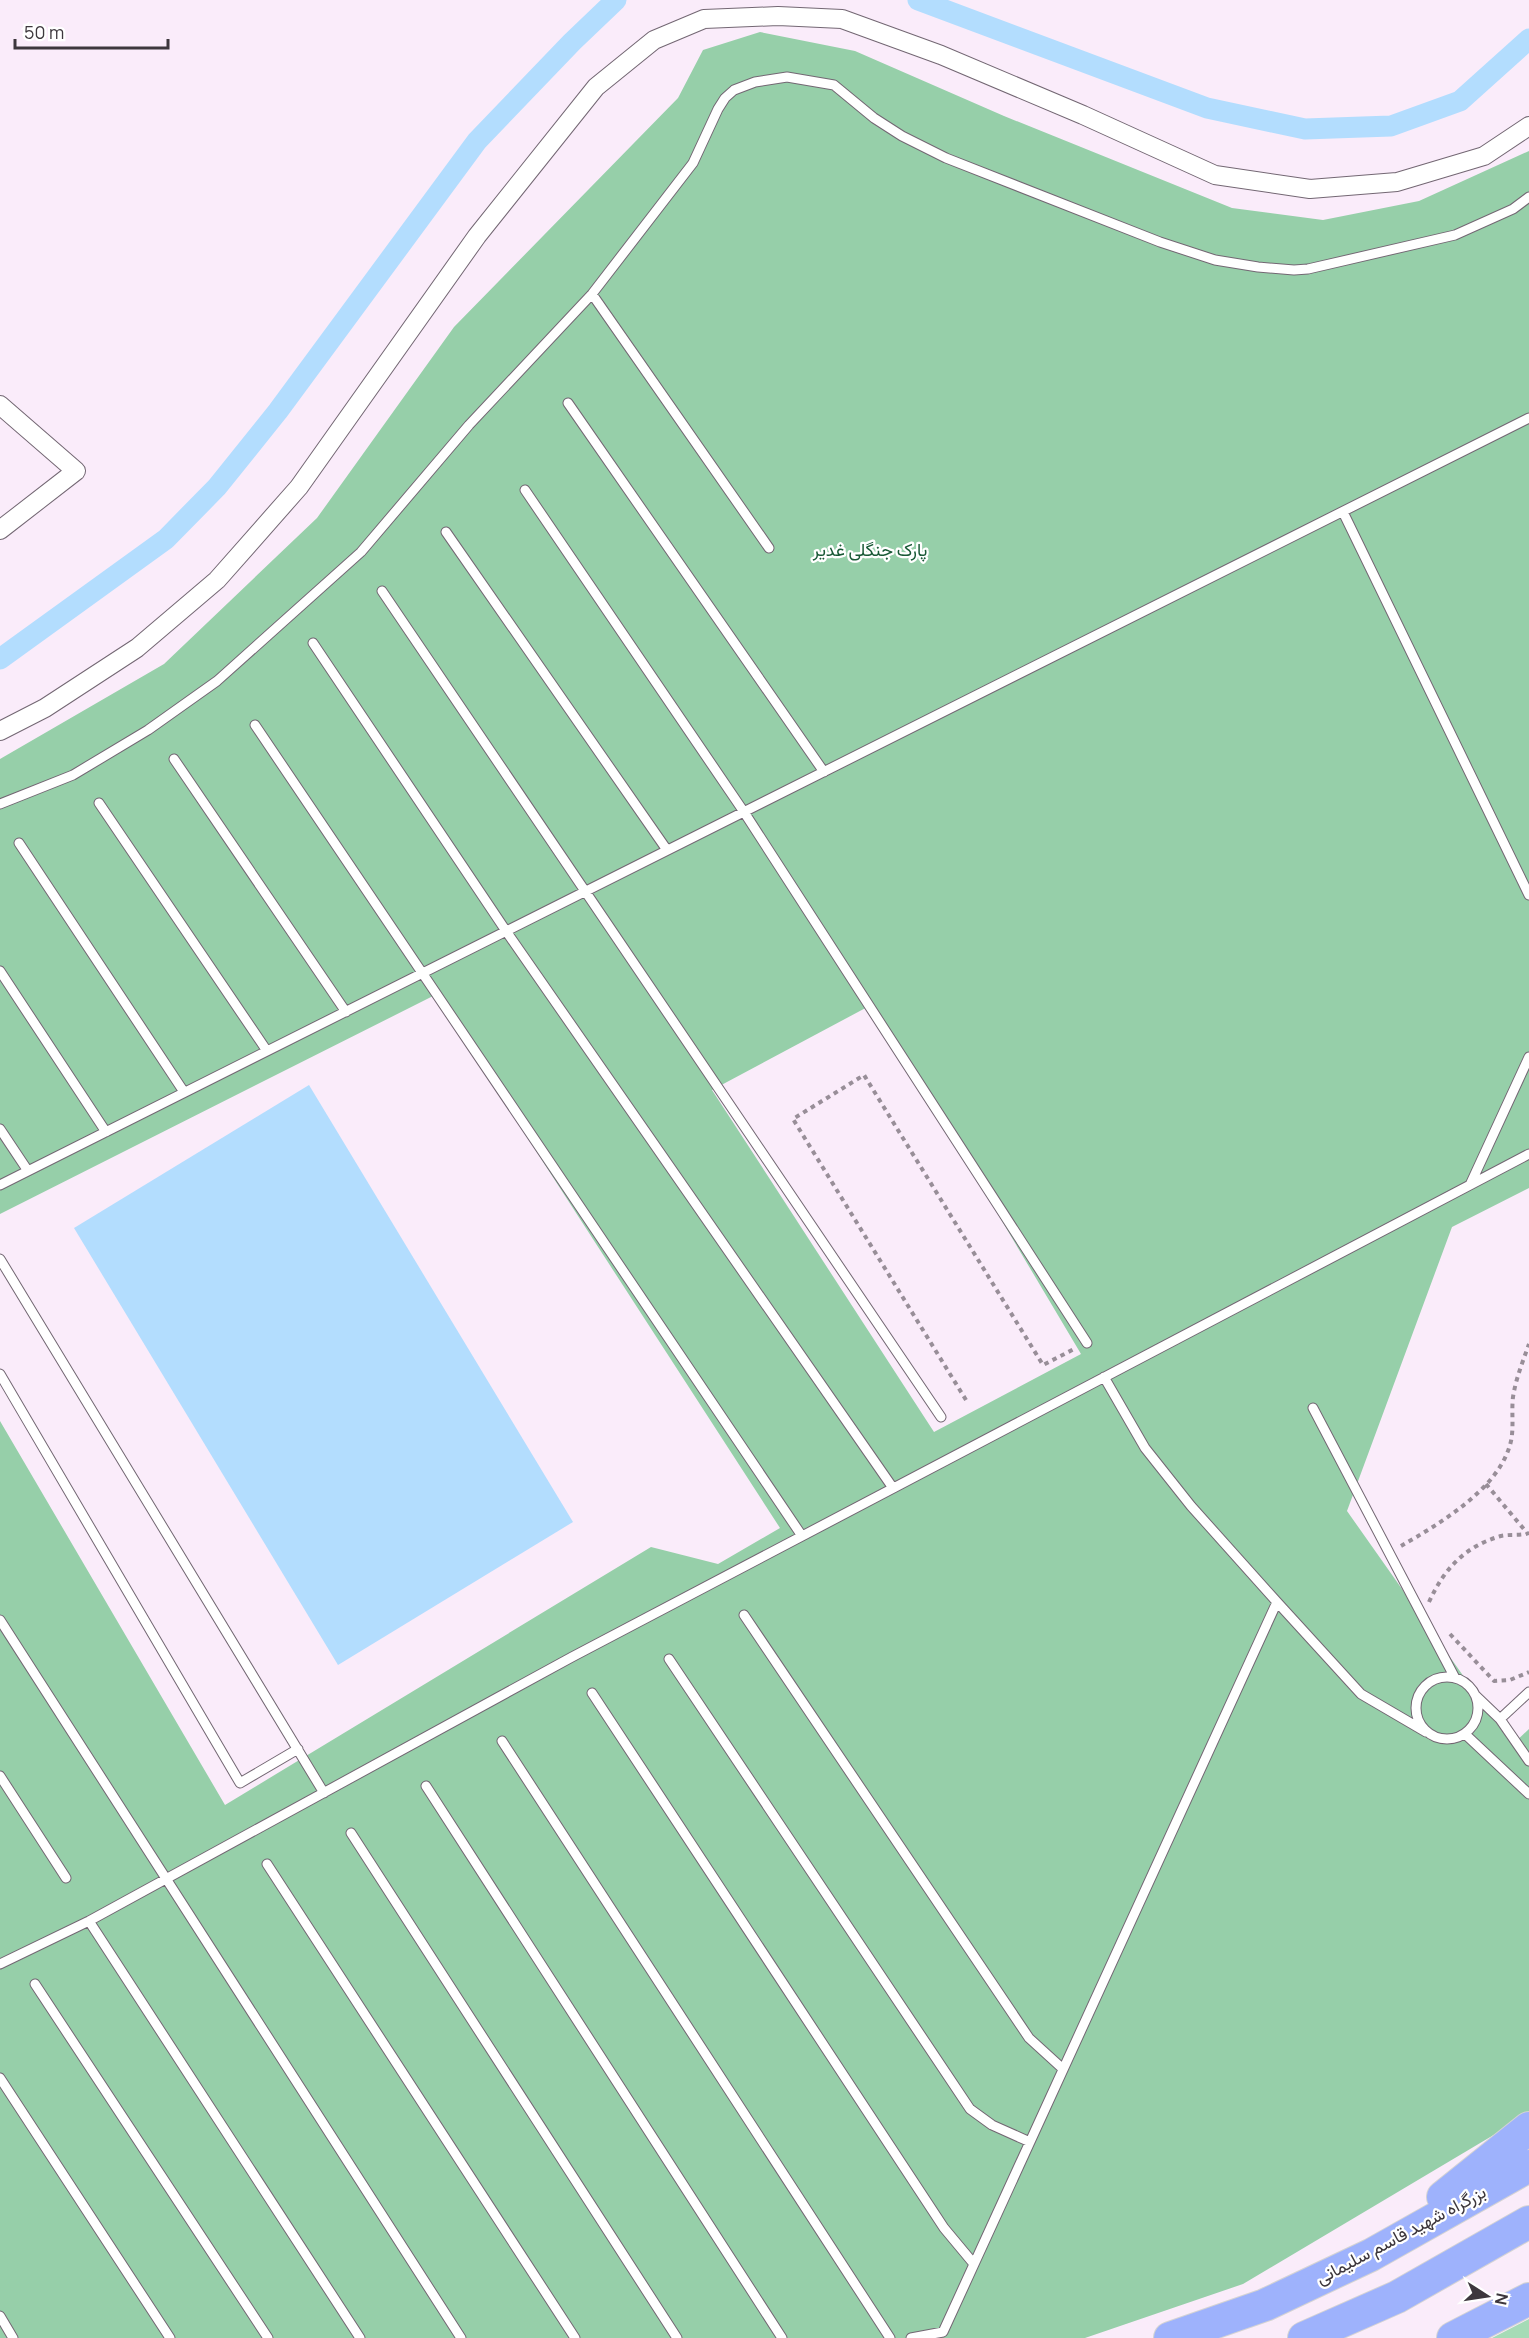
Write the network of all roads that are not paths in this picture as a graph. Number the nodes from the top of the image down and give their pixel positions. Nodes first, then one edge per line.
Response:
1 (1529, 126) edge
2 (1529, 197) edge
3 (592, 294) junction
4 (568, 403) dead end
5 (0, 405) edge
6 (1529, 418) edge
7 (525, 490) dead end
8 (1343, 512) junction
9 (0, 530) edge
10 (446, 532) dead end
11 (769, 548) dead end
12 (382, 591) dead end
13 (314, 643) dead end
14 (255, 725) dead end
15 (0, 731) edge
16 (174, 759) dead end
17 (824, 772) junction
18 (99, 803) dead end
19 (0, 804) edge
20 (744, 812) junction
21 (19, 843) dead end
22 (667, 850) junction
23 (587, 891) junction
24 (1529, 895) edge
25 (506, 931) junction
26 (0, 971) edge
27 (423, 973) junction
28 (346, 1012) junction
29 (267, 1051) junction
30 (1529, 1057) edge
31 (184, 1092) junction
32 (0, 1129) edge
33 (106, 1132) junction
34 (1529, 1154) edge
35 (28, 1171) junction
36 (0, 1185) edge
37 (1470, 1185) junction
38 (0, 1260) edge
39 (1087, 1343) road end
40 (0, 1374) edge
41 (1104, 1377) junction
42 (1313, 1408) dead end
43 (941, 1417) dead end
44 (892, 1488) junction
45 (802, 1536) junction
46 (1277, 1602) junction
47 (744, 1615) dead end
48 (0, 1620) edge
49 (669, 1659) dead end
50 (1455, 1678) junction
51 (1529, 1692) edge
52 (592, 1693) dead end
53 (1476, 1696) junction
54 (1500, 1719) junction
55 (1426, 1732) junction
56 (1465, 1734) junction
57 (502, 1741) dead end
58 (298, 1749) junction
59 (1529, 1761) edge
60 (0, 1776) edge
61 (426, 1786) dead end
62 (324, 1793) junction
63 (1529, 1794) edge
64 (351, 1833) dead end
65 (267, 1864) dead end
66 (66, 1878) dead end
67 (168, 1879) junction
68 (89, 1921) junction
69 (0, 1964) edge
70 (35, 1984) dead end
71 (1063, 2069) junction
72 (0, 2078) edge
73 (1529, 2128) edge
74 (1030, 2142) junction
75 (1529, 2166) edge
76 (1529, 2222) edge
77 (1371, 2255) junction
78 (974, 2264) junction
79 (1529, 2299) edge
80 (0, 2316) edge
81 (13, 2338) edge
82 (170, 2338) edge
83 (268, 2338) edge
84 (360, 2338) edge
85 (460, 2338) edge
86 (575, 2338) edge
87 (677, 2338) edge
88 (782, 2338) edge
89 (890, 2338) edge
90 (911, 2338) edge
91 (1170, 2338) edge
92 (1304, 2338) edge
93 (1453, 2338) edge

1 - 15 street
2 - 3 lane
3 - 11 lane
3 - 19 lane
4 - 17 lane
5 - 9 street
6 - 8 lane
7 - 20 lane
8 - 17 lane
8 - 24 lane
10 - 22 lane
12 - 23 lane
13 - 25 lane
14 - 27 lane
16 - 28 lane
17 - 20 lane
18 - 29 lane
20 - 22 lane
20 - 39 lane
21 - 31 lane
22 - 23 lane
23 - 25 lane
23 - 43 lane
25 - 27 lane
25 - 44 lane
26 - 33 lane
27 - 28 lane
27 - 45 lane
28 - 29 lane
29 - 31 lane
30 - 37 lane
31 - 33 lane
32 - 35 lane
33 - 35 lane
34 - 37 lane
35 - 36 lane
37 - 41 lane
38 - 58 lane
40 - 58 lane
41 - 44 lane
41 - 46 lane
42 - 50 lane
44 - 45 lane
45 - 62 lane
46 - 55 lane
46 - 71 lane
47 - 71 lane
48 - 67 lane
49 - 74 lane
50 - 53 lane
50 - 55 lane
51 - 54 lane
52 - 78 lane
53 - 54 lane
53 - 56 lane
54 - 59 lane
55 - 56 lane
56 - 63 lane
57 - 89 lane
58 - 62 lane
60 - 66 lane
61 - 88 lane
62 - 67 lane
64 - 87 lane
65 - 86 lane
67 - 68 lane
67 - 85 lane
68 - 69 lane
68 - 84 lane
70 - 83 lane
71 - 74 lane
72 - 82 lane
73 - 77 highway
74 - 78 lane
75 - 77 highway, بزرگراه شهید قاسم سلیمانی
76 - 92 highway
77 - 91 highway, بزرگراه شهید قاسم سلیمانی
78 - 90 lane
79 - 93 highway
80 - 81 lane

